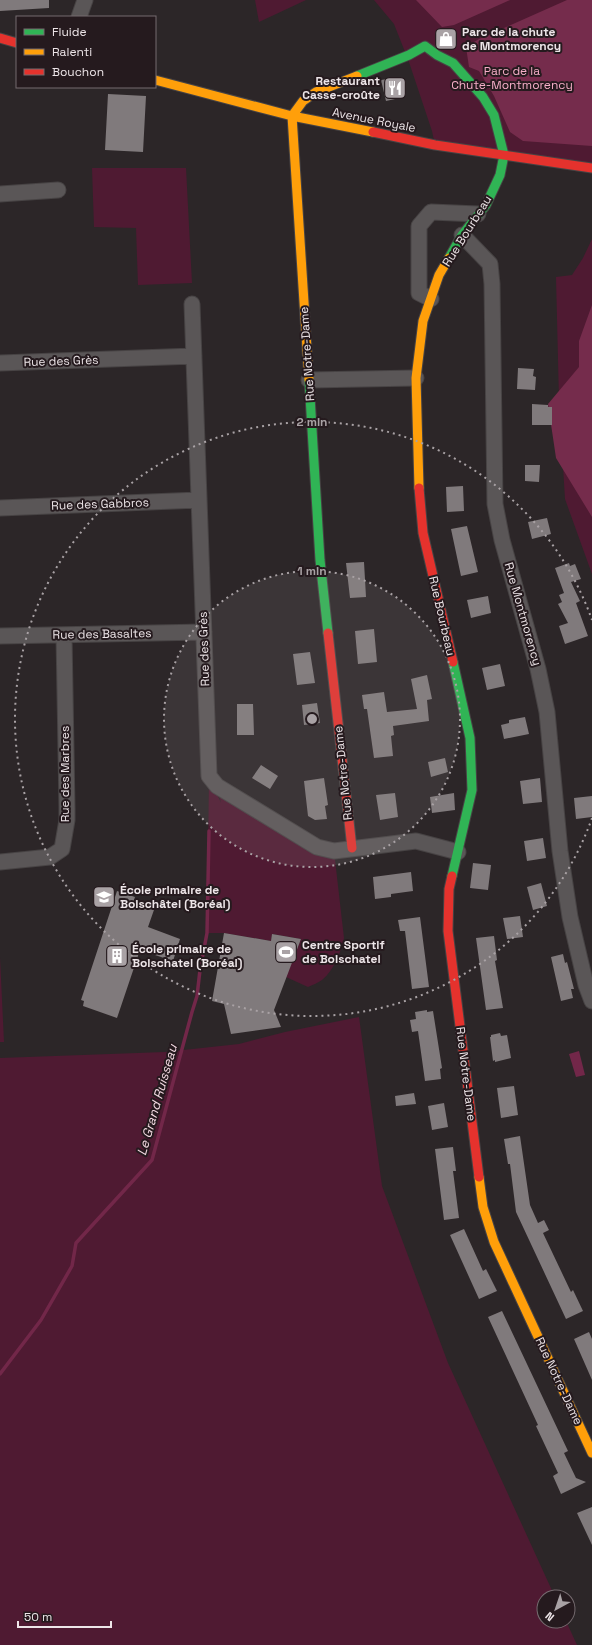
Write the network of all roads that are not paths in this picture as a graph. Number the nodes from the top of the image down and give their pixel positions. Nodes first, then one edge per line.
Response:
1 (85, 0) edge
2 (79, 16) edge
3 (0, 38) edge
4 (16, 43) edge
5 (156, 80) edge
6 (292, 116) junction
7 (504, 155) junction
8 (592, 168) edge
9 (58, 190) dead end
10 (0, 194) edge
11 (478, 214) junction
12 (462, 235) junction
13 (431, 299) junction
14 (192, 304) dead end
15 (194, 356) junction
16 (0, 363) edge
17 (416, 378) junction
18 (309, 380) junction
19 (199, 500) junction
20 (0, 508) edge
21 (204, 632) junction
22 (64, 634) junction
23 (0, 636) edge
24 (352, 848) junction
25 (458, 852) junction
26 (0, 862) edge
27 (592, 1001) edge
28 (592, 1453) edge

1 - 2 street
3 - 4 street
5 - 6 street, Avenue Royale
6 - 7 street, Avenue Royale
6 - 7 street, Rue Bourbeau
6 - 18 street, Rue Notre-Dame
7 - 8 street, Avenue Royale
7 - 11 street, Rue Bourbeau
9 - 10 street
11 - 12 street, Rue Bourbeau
11 - 13 street
12 - 13 street, Rue Bourbeau
12 - 27 street, Rue Montmorency
13 - 17 street, Rue Bourbeau
14 - 15 street, Rue des Grès
15 - 16 street, Rue des Grès
15 - 19 street, Rue des Grès
17 - 18 street
17 - 25 street, Rue Bourbeau
18 - 24 street, Rue Notre-Dame
19 - 20 street, Rue des Gabbros
19 - 21 street, Rue des Grès
21 - 22 street, Rue des Basaltes
21 - 24 street, Rue des Grès
22 - 23 street, Rue des Basaltes
22 - 26 street, Rue des Marbres
24 - 25 street
25 - 28 street, Rue Notre-Dame

